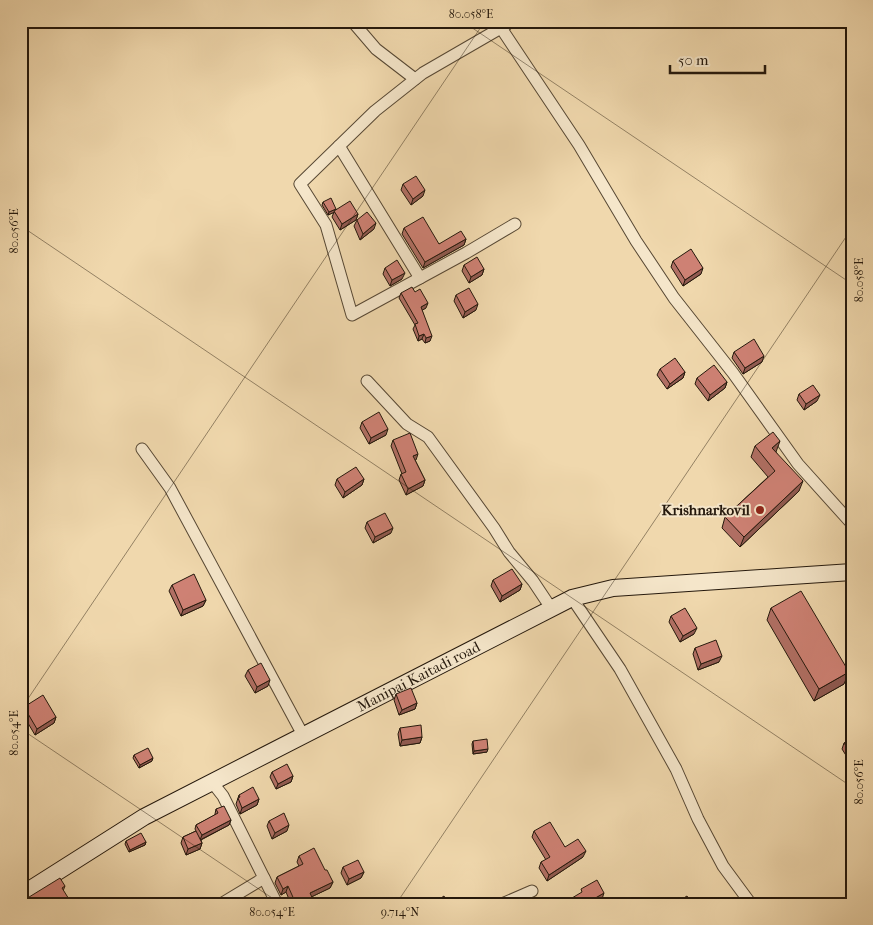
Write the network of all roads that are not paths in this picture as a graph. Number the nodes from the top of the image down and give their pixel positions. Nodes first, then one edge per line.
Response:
1 (352, 21) edge
2 (505, 25) edge
3 (415, 79) junction
4 (338, 146) junction
5 (515, 224) dead end
6 (420, 278) junction
7 (367, 381) dead end
8 (142, 449) dead end
9 (852, 524) edge
10 (852, 572) edge
11 (572, 598) junction
12 (551, 608) junction
13 (303, 735) junction
14 (212, 782) junction
15 (264, 878) junction
16 (532, 891) dead end
17 (21, 895) edge
18 (221, 904) edge
19 (277, 904) edge
20 (502, 904) edge
21 (751, 904) edge

1 - 3 street
2 - 3 street
2 - 9 street
3 - 4 street
4 - 6 street
4 - 6 street
5 - 6 street
7 - 12 street
8 - 13 street
10 - 11 main road, Manipai Kaitadi road
11 - 12 main road, Manipai Kaitadi road
11 - 21 street
12 - 13 main road, Manipai Kaitadi road
13 - 14 main road, Manipai Kaitadi road
14 - 15 street
14 - 17 main road, Manipai Kaitadi road
15 - 18 street
15 - 19 street
16 - 20 street

